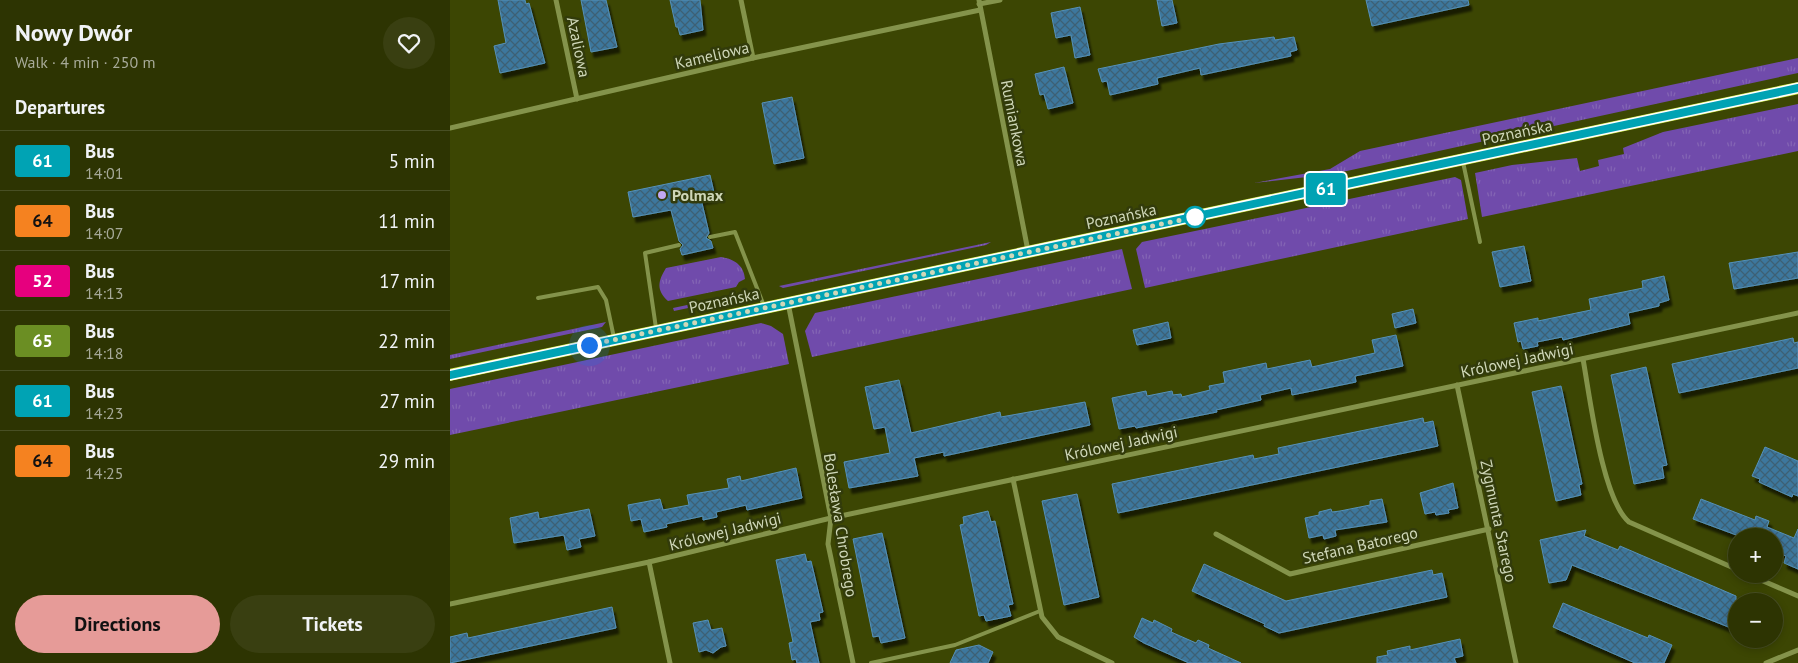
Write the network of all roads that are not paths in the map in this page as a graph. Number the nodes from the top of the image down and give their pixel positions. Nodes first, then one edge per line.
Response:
1 (556, 0) edge
2 (741, 0) edge
3 (1000, 0) edge
4 (979, 5) edge
5 (752, 58) junction
6 (1798, 88) edge
7 (577, 98) junction
8 (450, 128) edge
9 (1463, 160) junction
10 (710, 237) dead end
11 (1480, 242) dead end
12 (679, 245) dead end
13 (1028, 252) junction
14 (538, 298) dead end
15 (788, 303) junction
16 (764, 308) junction
17 (1798, 313) edge
18 (656, 331) junction
19 (615, 340) junction
20 (1583, 359) junction
21 (450, 375) edge
22 (1457, 385) junction
23 (1013, 478) junction
24 (831, 518) junction
25 (1489, 529) junction
26 (1216, 534) dead end
27 (649, 562) junction
28 (1728, 565) edge
29 (1768, 583) edge
30 (1798, 596) edge
31 (450, 604) edge
32 (1040, 611) junction
33 (1798, 650) edge
34 (670, 663) edge
35 (853, 663) edge
36 (871, 663) edge
37 (1112, 663) edge
38 (1516, 663) edge
39 (1766, 663) edge

1 - 7 street, Azaliowa
2 - 5 street
3 - 4 street, Kameliowa
4 - 5 street, Kameliowa
4 - 13 street, Rumiankowa
5 - 7 street, Kameliowa
6 - 9 main road, Poznańska
7 - 8 street, Kameliowa
9 - 11 lane
9 - 13 main road, Poznańska
10 - 16 lane
12 - 18 lane
13 - 15 main road, Poznańska
14 - 19 lane
15 - 16 main road, Poznańska
15 - 24 street, Bolesława Chrobrego
16 - 18 main road, Poznańska
17 - 20 street, Królowej Jadwigi
18 - 19 main road, Poznańska
19 - 21 main road, Poznańska
20 - 22 street, Królowej Jadwigi
20 - 28 street
22 - 23 street, Królowej Jadwigi
22 - 25 street, Zygmunta Starego
23 - 24 street, Królowej Jadwigi
23 - 32 street
24 - 27 street, Królowej Jadwigi
24 - 35 street, Bolesława Chrobrego
25 - 26 street, Stefana Batorego
25 - 38 street, Zygmunta Starego
27 - 31 street, Królowej Jadwigi
27 - 34 street
29 - 30 street
32 - 36 lane
32 - 37 street
33 - 39 street

